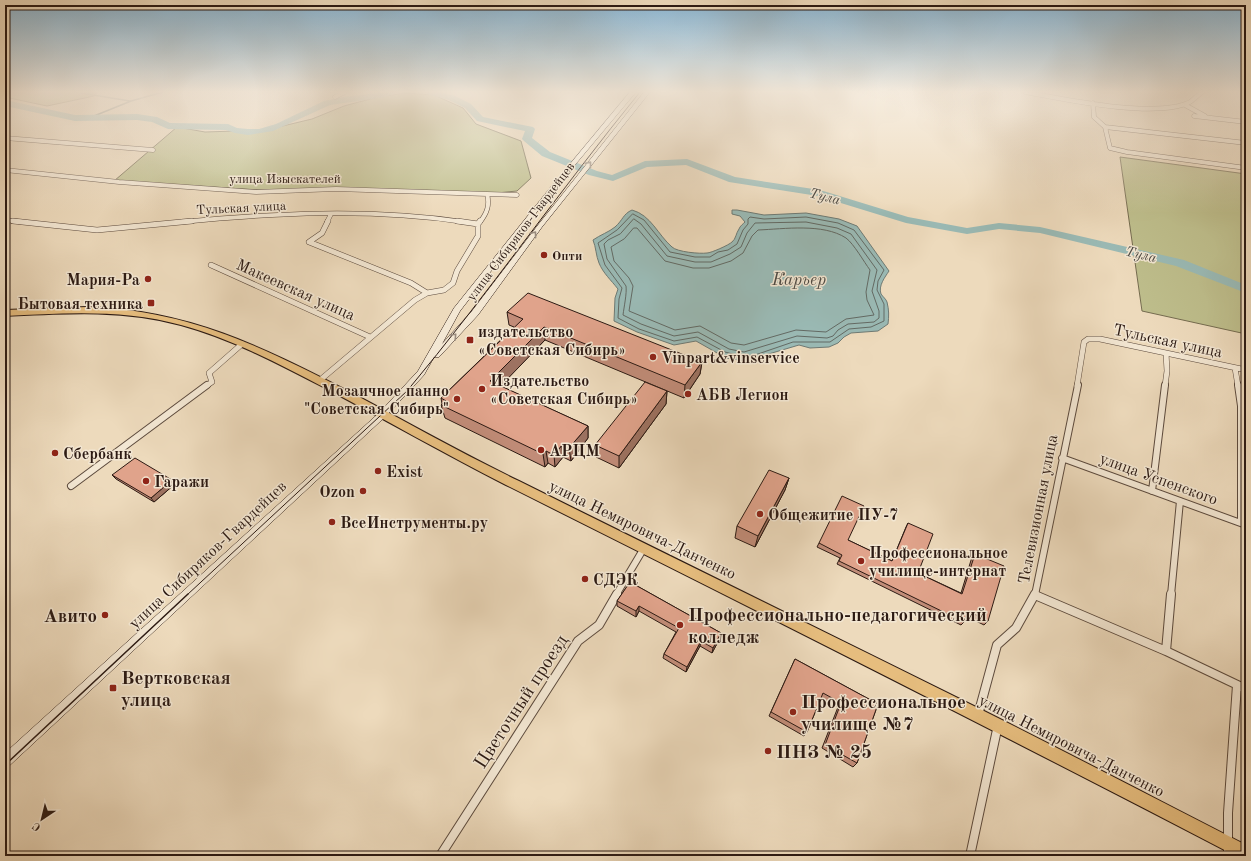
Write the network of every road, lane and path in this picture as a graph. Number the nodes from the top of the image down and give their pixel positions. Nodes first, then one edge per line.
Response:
1 (599, 132) edge
2 (614, 132) edge
3 (1106, 132) edge
4 (1151, 132) edge
5 (5, 138) edge
6 (1246, 143) edge
7 (153, 150) dead end
8 (1246, 168) edge
9 (5, 170) edge
10 (487, 194) junction
11 (517, 195) dead end
12 (331, 214) junction
13 (5, 220) edge
14 (478, 224) junction
15 (211, 265) dead end
16 (427, 293) junction
17 (5, 313) edge
18 (370, 337) junction
19 (1084, 342) joint
20 (242, 344) junction
21 (1166, 353) junction
22 (427, 364) junction
23 (1235, 368) junction
24 (1246, 370) edge
25 (319, 381) junction
26 (383, 414) junction
27 (1062, 458) junction
28 (72, 486) dead end
29 (1152, 491) junction
30 (1180, 501) junction
31 (1244, 524) edge
32 (644, 548) junction
33 (1035, 594) junction
34 (1166, 651) junction
35 (1237, 684) junction
36 (1246, 689) edge
37 (978, 715) junction
38 (998, 725) junction
39 (5, 762) edge
40 (1228, 850) edge
41 (1246, 853) edge
42 (440, 856) edge
43 (970, 856) edge

1 - 22 main road, улица Сибиряков-Гвардейцев
22 -> 2 main road, улица Сибиряков-Гвардейцев
3 - 8 street
4 - 6 street
5 - 7 street
9 - 10 street, улица Изыскателей
10 - 11 street, улица Изыскателей
10 - 14 street, Макеевская улица
12 - 13 street, Тульская улица
12 - 14 street, Тульская улица
12 - 16 street
14 - 16 street, Макеевская улица
15 - 18 street, Макеевская улица
16 - 18 street, Макеевская улица
17 - 20 main road, улица Немировича-Данченко
18 - 25 street, Макеевская улица
19 - 21 street, Тульская улица
19 - 27 street, Телевизионная улица
20 - 25 main road, улица Немировича-Данченко
20 - 28 street
21 - 23 street, Тульская улица
21 - 29 street
22 - 26 main road, улица Сибиряков-Гвардейцев
23 - 24 street, Тульская улица
23 - 31 street
25 - 26 main road, улица Немировича-Данченко
26 - 32 main road, улица Немировича-Данченко
26 - 39 main road, улица Сибиряков-Гвардейцев
27 - 29 street, улица Успенского
27 - 33 street, Телевизионная улица
29 - 30 street, улица Успенского
30 - 31 street, улица Успенского
30 - 34 street
32 - 37 main road, улица Немировича-Данченко
32 - 42 street, Цветочный проезд
33 - 34 street
33 - 37 street, Телевизионная улица
34 - 35 street
35 - 36 street
35 - 40 street
37 - 38 main road, улица Немировича-Данченко
38 - 40 main road, улица Немировича-Данченко
38 - 43 street
40 - 41 main road, улица Немировича-Данченко

